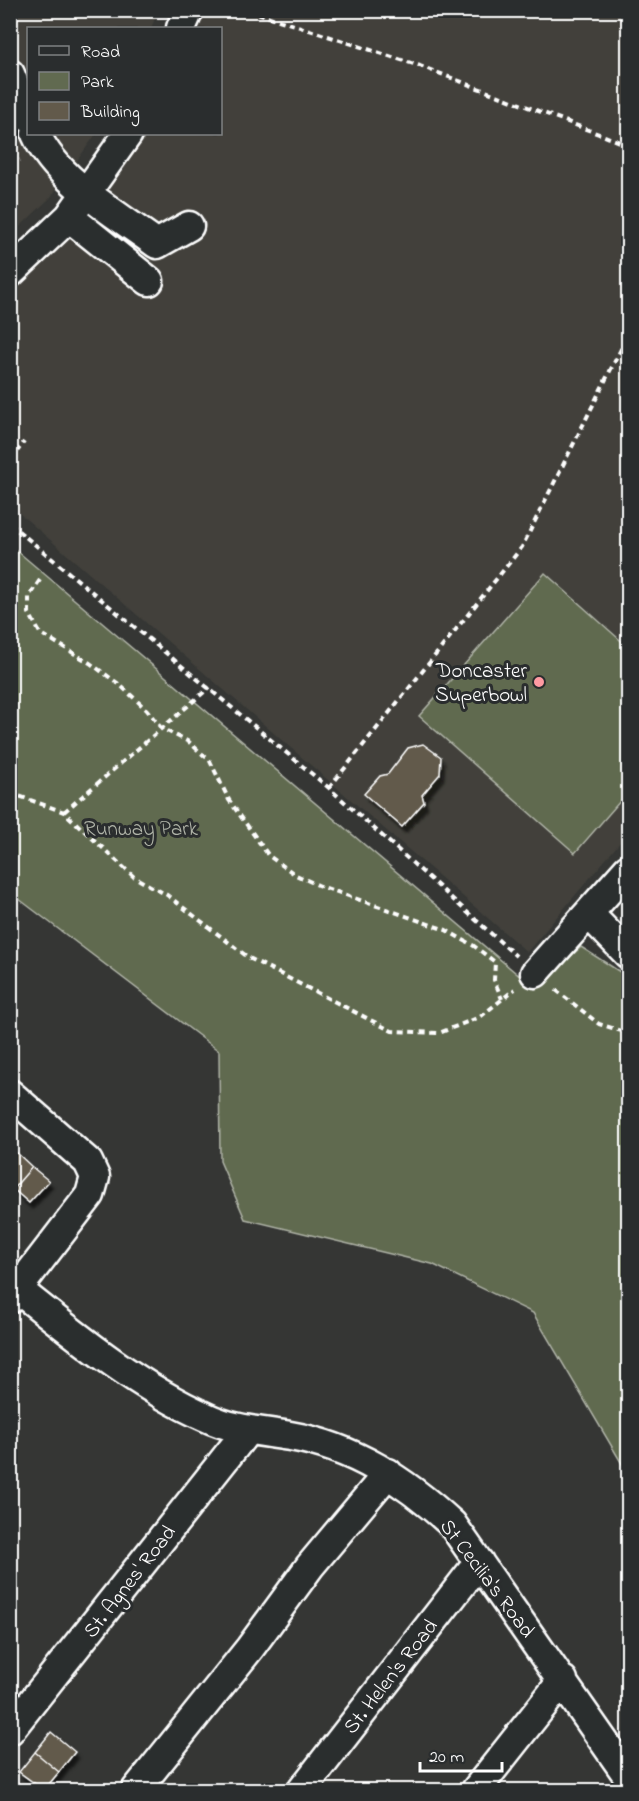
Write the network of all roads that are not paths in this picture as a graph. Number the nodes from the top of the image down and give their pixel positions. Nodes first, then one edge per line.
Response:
1 (189, 10) edge
2 (181, 27) edge
3 (10, 74) edge
4 (27, 115) edge
5 (36, 135) edge
6 (127, 135) edge
7 (88, 194) junction
8 (69, 217) junction
9 (189, 226) dead end
10 (10, 273) edge
11 (149, 280) dead end
12 (628, 869) edge
13 (590, 914) junction
14 (628, 954) edge
15 (535, 973) road end
16 (10, 1094) edge
17 (13, 1290) edge
18 (247, 1431) junction
19 (388, 1473) junction
20 (478, 1562) junction
21 (563, 1680) junction
22 (10, 1730) edge
23 (628, 1776) edge
24 (136, 1791) edge
25 (302, 1791) edge
26 (476, 1791) edge

1 - 2 street
3 - 4 street
5 - 7 street
6 - 7 street
7 - 8 street
7 - 9 street
8 - 10 street
8 - 11 street
12 - 13 street
13 - 14 street
13 - 15 street
16 - 17 street
17 - 18 street, St Cecilia's Road
18 - 19 street, St Cecilia's Road
18 - 22 street, St. Agnes' Road
19 - 20 street, St Cecilia's Road
19 - 24 street
20 - 21 street, St Cecilia's Road
20 - 25 street, St. Helen's Road
21 - 23 street, St Cecilia's Road
21 - 26 street

